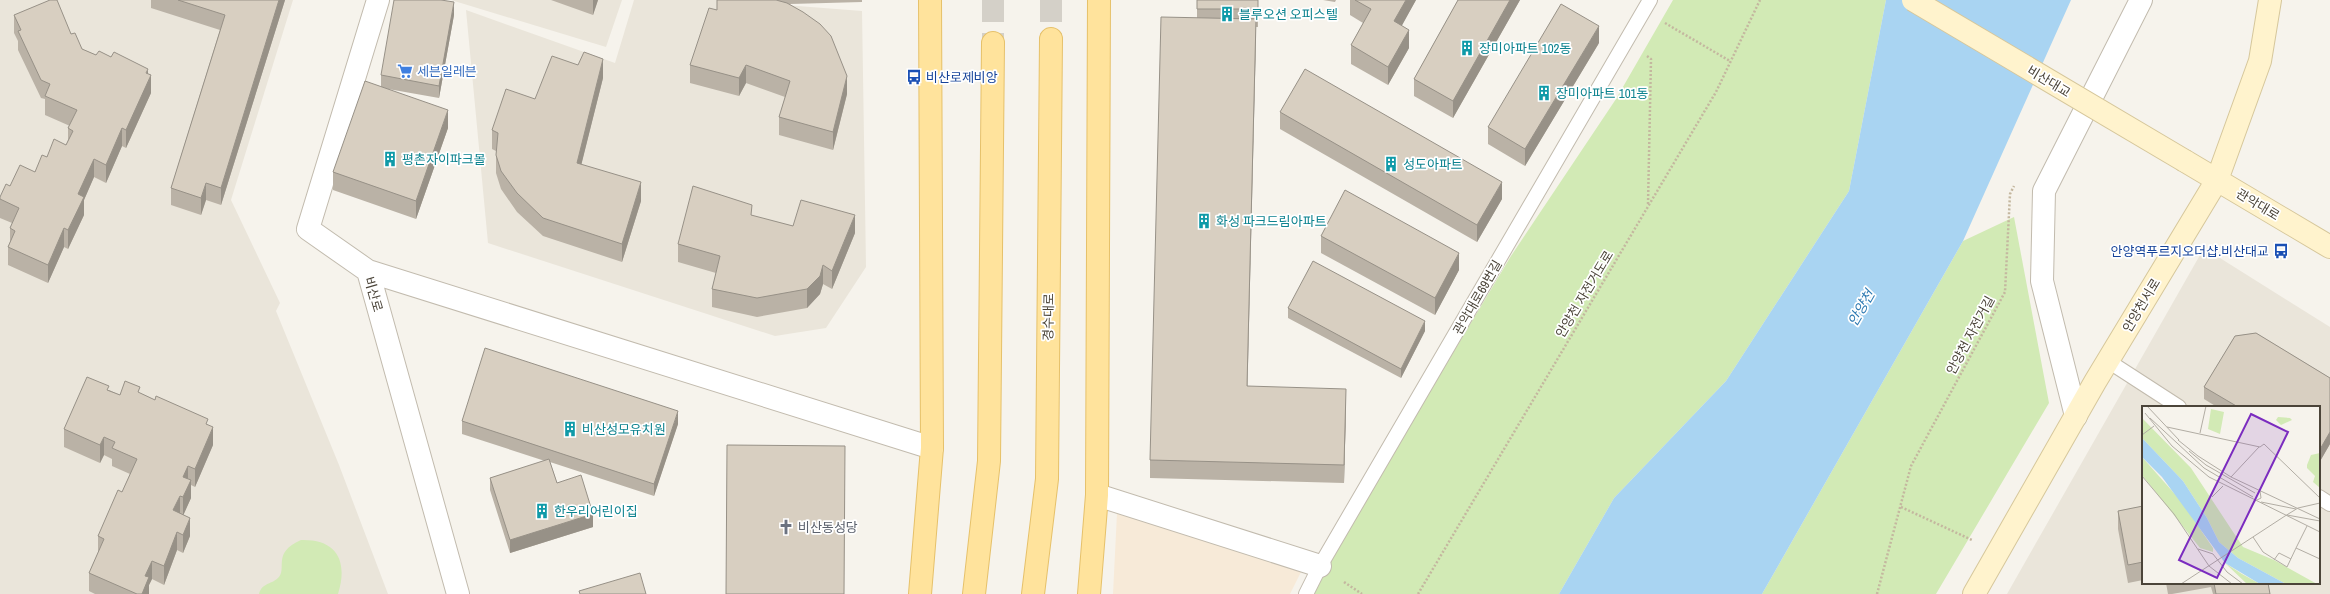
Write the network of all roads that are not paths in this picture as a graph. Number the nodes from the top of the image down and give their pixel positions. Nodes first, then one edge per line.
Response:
1 (378, 0) edge
2 (930, 0) edge
3 (1913, 0) edge
4 (2141, 0) edge
5 (2270, 0) edge
6 (1097, 3) edge
7 (1647, 5) edge
8 (1051, 39) tunnel mouth
9 (993, 43) tunnel mouth
10 (2185, 161) joint
11 (2217, 180) junction
12 (2330, 247) edge
13 (368, 271) junction
14 (2108, 361) junction
15 (2177, 406) edge
16 (2076, 416) junction
17 (932, 448) junction
18 (1098, 494) junction
19 (2320, 498) edge
20 (2330, 504) edge
21 (1320, 566) junction
22 (458, 594) edge
23 (920, 594) edge
24 (974, 594) edge
25 (1033, 594) edge
26 (1089, 594) edge
27 (1306, 594) edge
28 (1974, 594) edge

1 - 13 street, 비산로
2 - 17 main road
3 - 10 street, 비산대교, bridge
4 - 16 street
5 - 11 street, 안양천서로
6 - 18 main road
7 - 21 lane, 관악대로69번길
8 - 25 main road, 경수대로
9 - 24 main road
10 - 11 street, 관악대로
11 - 12 street, 관악대로
11 - 14 street, 안양천서로
13 - 17 street
13 - 22 street, 비산로
14 - 15 lane
14 - 16 street, 안양천서로
16 - 28 street, 안양천서로
17 - 23 main road
18 - 21 street
18 - 26 main road
19 - 20 lane
21 - 27 lane, 관악대로69번길

